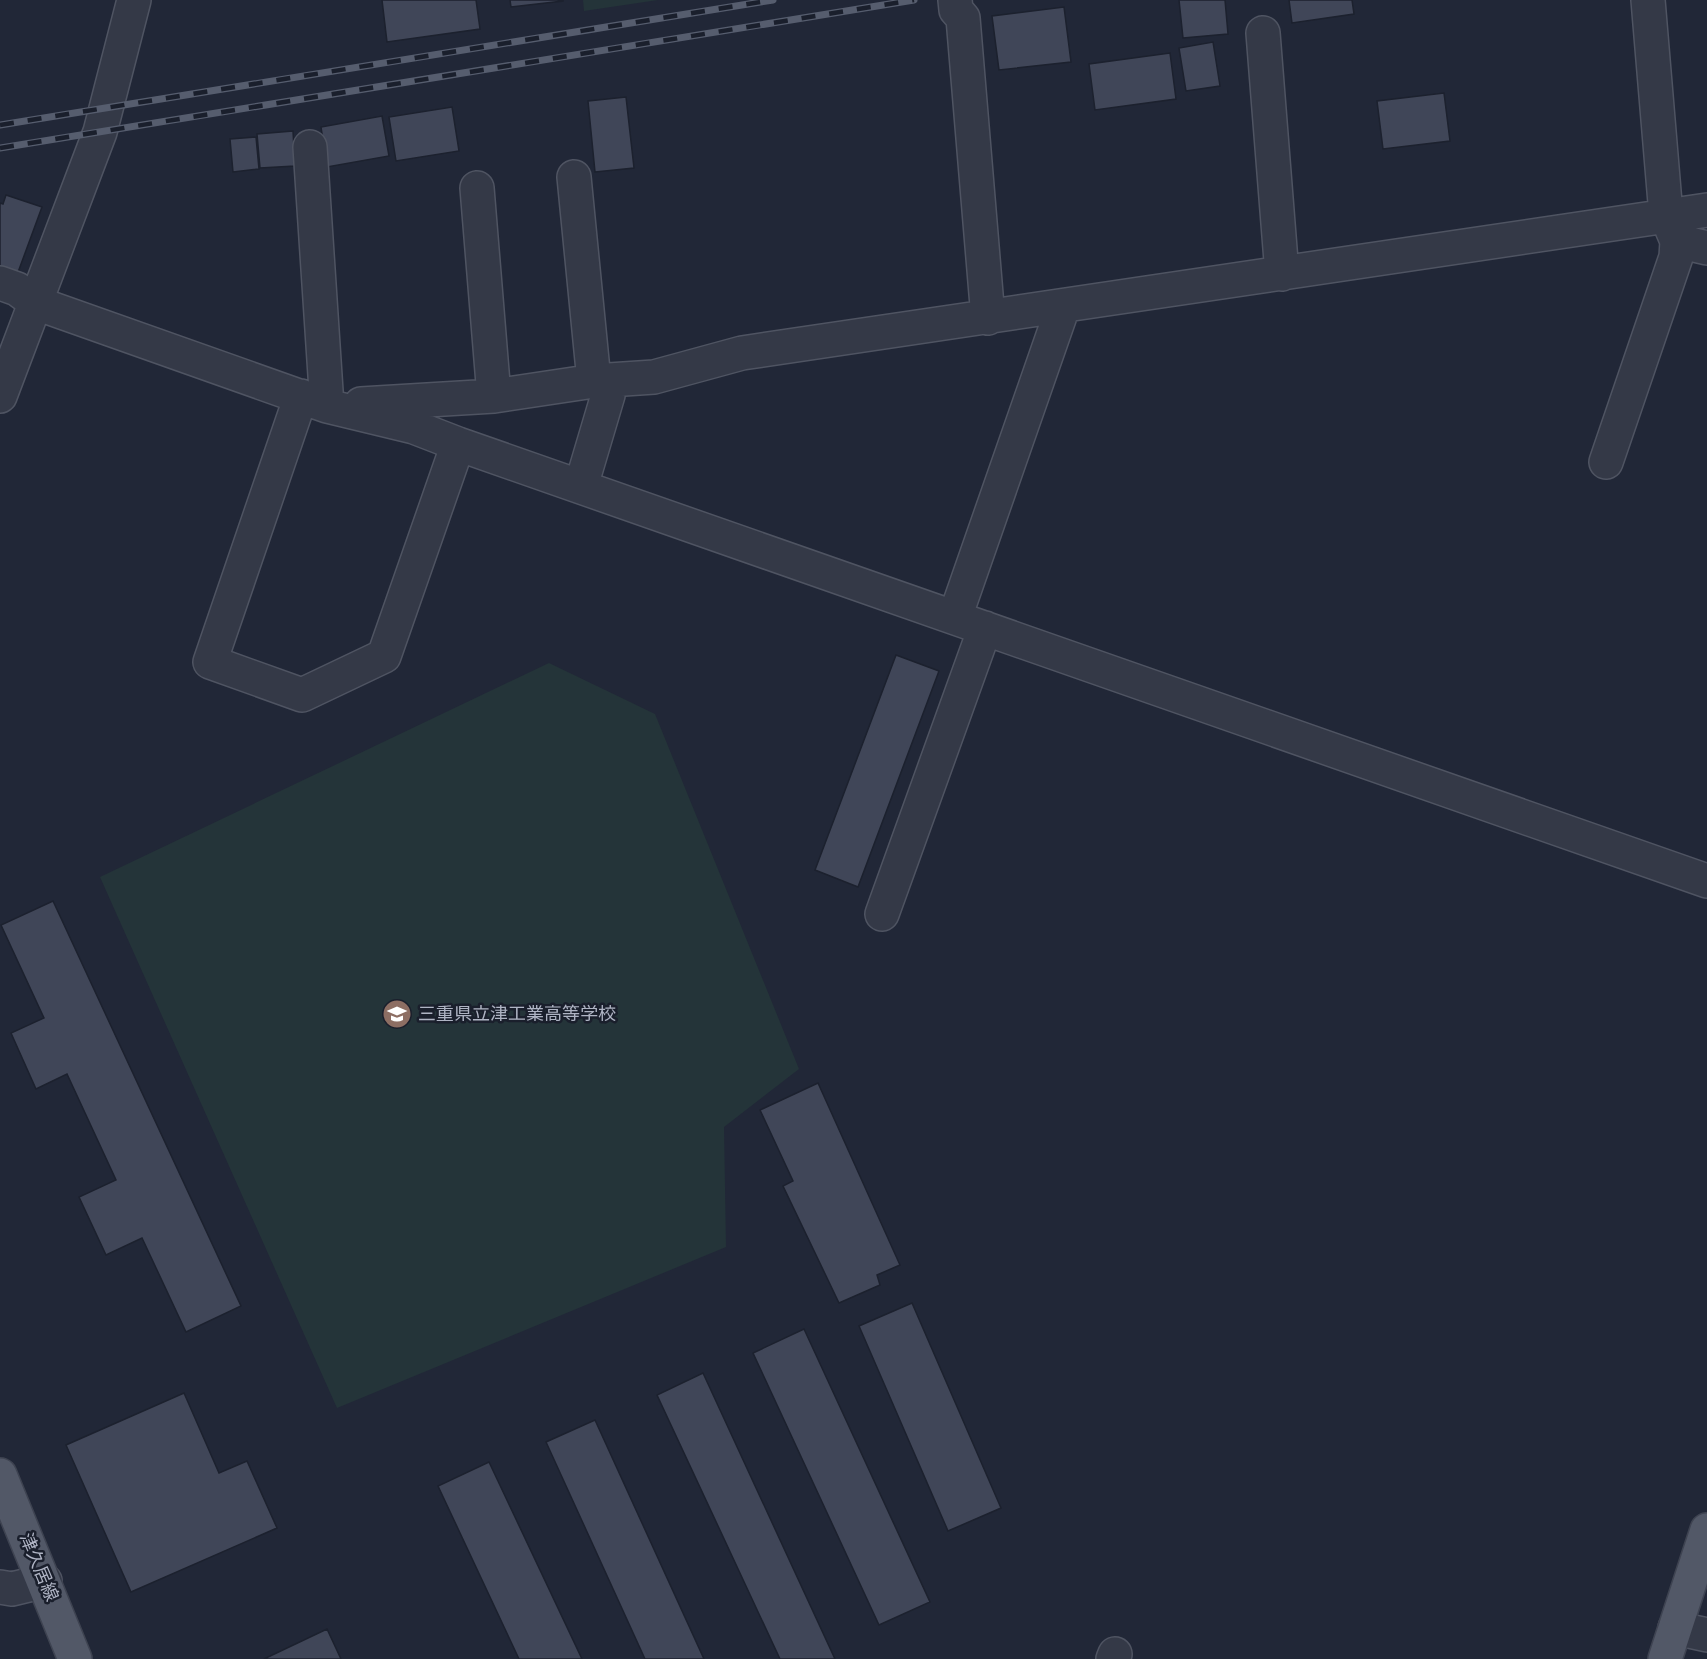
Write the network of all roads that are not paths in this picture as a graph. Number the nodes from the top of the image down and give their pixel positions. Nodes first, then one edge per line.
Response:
1 (134, 0) edge
2 (955, 0) edge
3 (1648, 0) edge
4 (1263, 33) dead end
5 (310, 147) dead end
6 (574, 177) dead end
7 (477, 189) dead end
8 (1707, 210) edge
9 (1683, 235) edge
10 (1282, 273) junction
11 (0, 283) edge
12 (36, 303) junction
13 (1063, 307) junction
14 (988, 318) junction
15 (602, 381) junction
16 (0, 396) edge
17 (494, 396) junction
18 (314, 401) junction
19 (458, 444) junction
20 (1606, 462) dead end
21 (580, 486) junction
22 (955, 617) junction
23 (985, 628) junction
24 (1707, 881) edge
25 (882, 914) dead end
26 (0, 1475) edge
27 (1707, 1530) edge
28 (45, 1581) junction
29 (0, 1587) edge
30 (1675, 1628) junction
31 (1707, 1635) edge
32 (75, 1659) edge
33 (1665, 1659) edge

1 - 12 street
2 - 14 street
3 - 9 street
4 - 10 street
5 - 18 street
6 - 15 street
7 - 17 street
8 - 9 street
9 - 10 street
9 - 20 street
10 - 13 street
11 - 12 street
12 - 16 street
12 - 18 street
13 - 14 street
13 - 22 street
14 - 15 street
15 - 17 street
15 - 21 street
17 - 18 street
18 - 19 street
18 - 19 street
19 - 21 street
21 - 22 street
22 - 23 street
23 - 24 street
23 - 25 street
26 - 28 main road, 津久居線
27 - 30 main road
28 - 29 street
28 - 32 main road, 津久居線
30 - 31 street
30 - 33 main road

